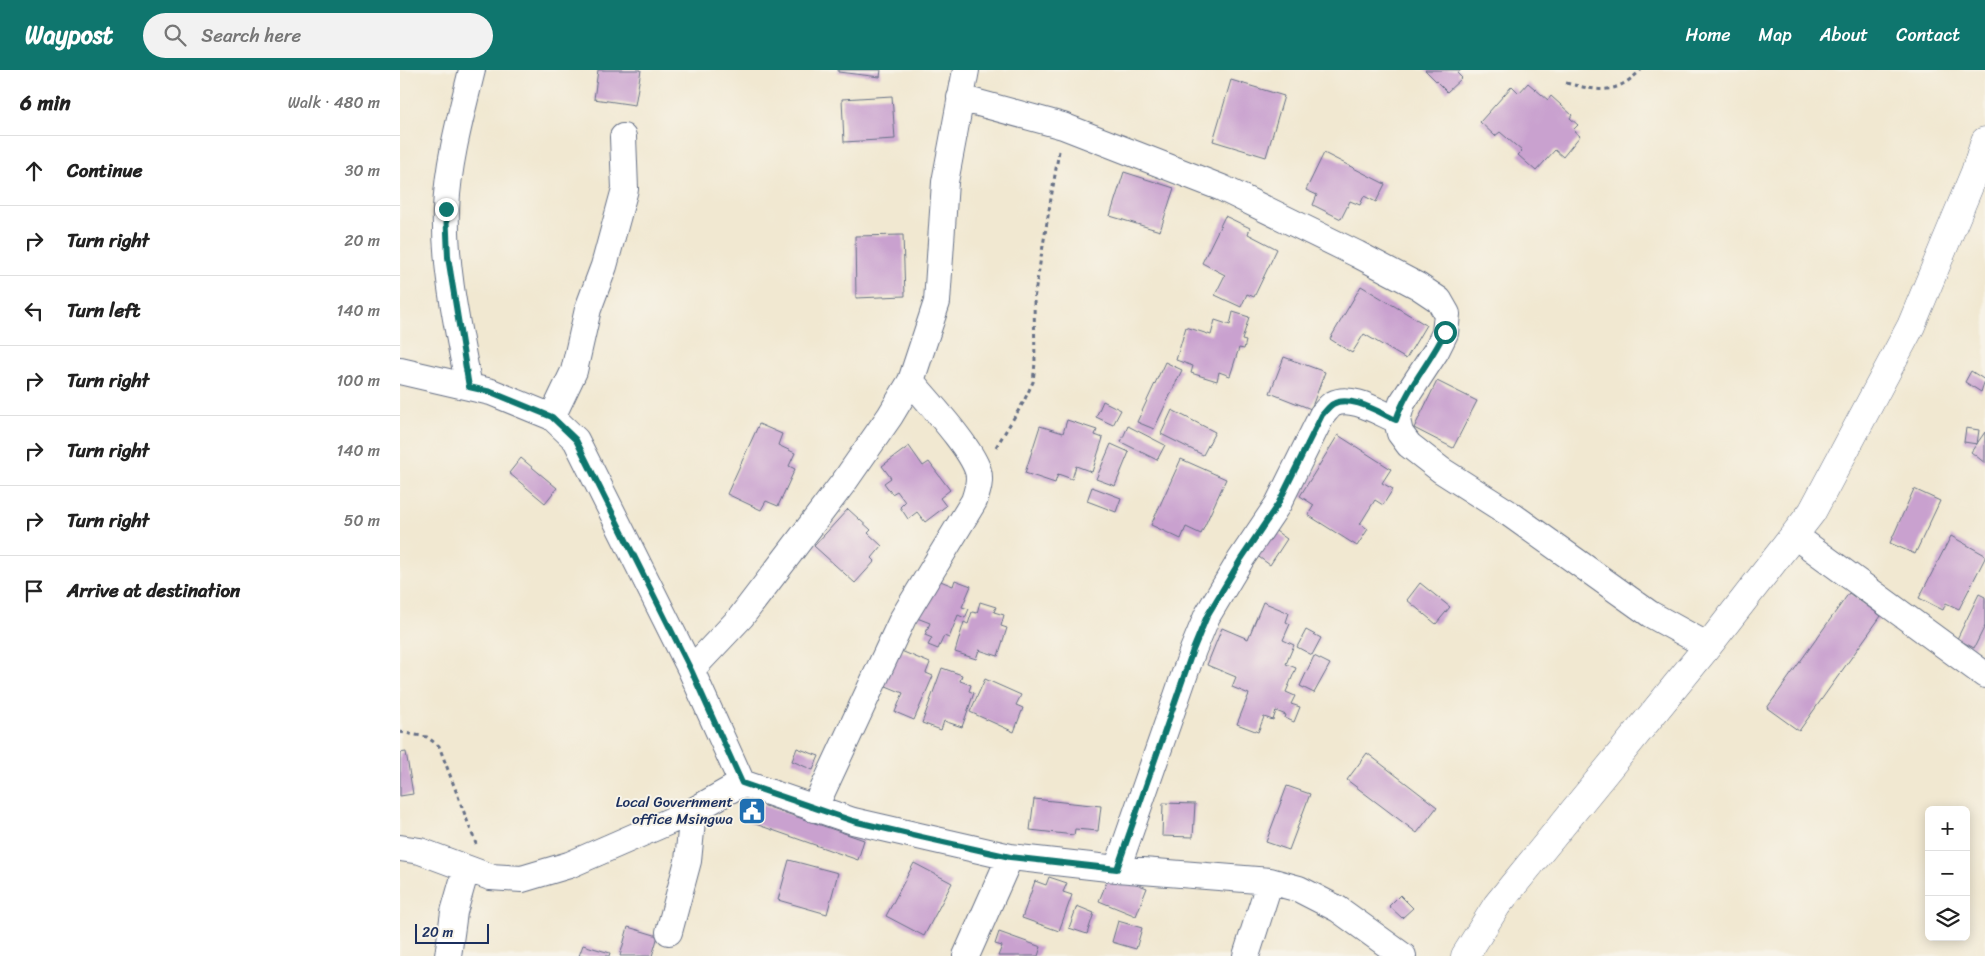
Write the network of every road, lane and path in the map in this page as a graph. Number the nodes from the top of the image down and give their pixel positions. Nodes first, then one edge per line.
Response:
1 (472, 70) edge
2 (966, 70) edge
3 (1641, 70) edge
4 (1566, 83) dead end
5 (960, 98) junction
6 (1063, 126) junction
7 (623, 137) dead end
8 (1985, 141) edge
9 (1980, 174) edge
10 (400, 371) edge
11 (911, 381) junction
12 (469, 387) junction
13 (552, 417) junction
14 (1396, 420) junction
15 (978, 472) junction
16 (1795, 536) junction
17 (1708, 646) junction
18 (691, 670) junction
19 (1985, 675) edge
20 (400, 732) edge
21 (742, 783) junction
22 (814, 809) junction
23 (693, 811) junction
24 (400, 848) edge
25 (1010, 857) junction
26 (1117, 869) junction
27 (478, 874) junction
28 (1270, 881) junction
29 (669, 932) dead end
30 (448, 956) edge
31 (966, 956) edge
32 (1246, 956) edge
33 (1403, 956) edge
34 (1464, 956) edge

1 - 12 street
2 - 5 street
3 - 4 path
5 - 6 street
5 - 11 street
6 - 14 street
6 - 15 path
7 - 13 street
8 - 9 street
9 - 16 street
10 - 12 street
11 - 15 street
11 - 18 street
12 - 13 street
13 - 18 street
14 - 17 street
14 - 26 street
15 - 22 street
16 - 17 street
16 - 19 street
17 - 34 street
18 - 21 street
20 - 27 path
21 - 22 street
21 - 23 street
22 - 25 street
23 - 27 street
23 - 29 street
24 - 27 street
25 - 26 street
25 - 31 street
26 - 28 street
27 - 30 street
28 - 32 street
28 - 33 street

